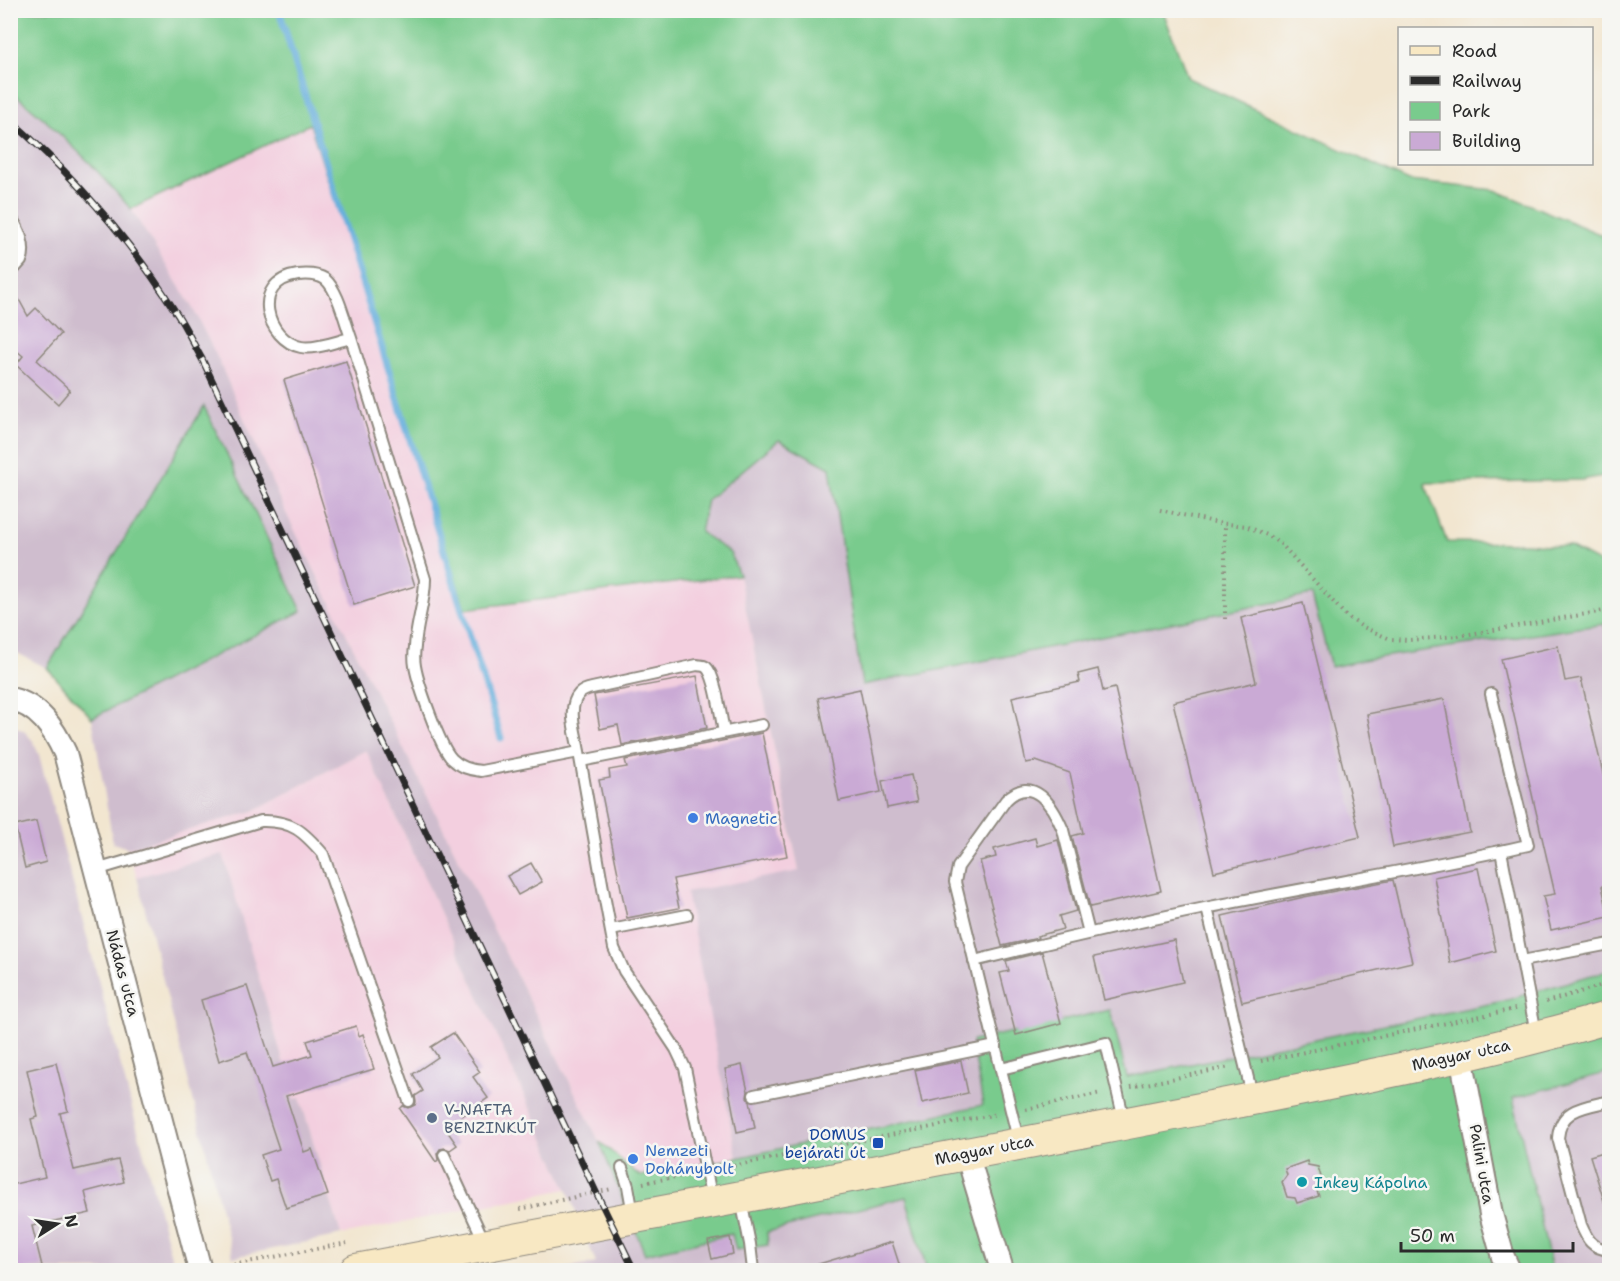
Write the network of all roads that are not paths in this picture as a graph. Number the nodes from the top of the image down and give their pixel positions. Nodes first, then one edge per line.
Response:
1 (10, 217) edge
2 (10, 272) edge
3 (351, 338) junction
4 (1491, 694) dead end
5 (12, 695) edge
6 (762, 725) dead end
7 (724, 732) junction
8 (580, 756) junction
9 (1502, 851) junction
10 (96, 870) junction
11 (1207, 908) junction
12 (687, 915) dead end
13 (611, 930) junction
14 (1089, 933) junction
15 (1610, 944) edge
16 (974, 961) junction
17 (1522, 961) junction
18 (1610, 1017) edge
19 (1537, 1038) junction
20 (996, 1046) junction
21 (1461, 1056) junction
22 (1002, 1069) junction
23 (753, 1095) dead end
24 (1253, 1098) junction
25 (409, 1101) dead end
26 (1610, 1101) edge
27 (1125, 1123) junction
28 (1019, 1144) junction
29 (967, 1154) junction
30 (444, 1155) dead end
31 (622, 1168) dead end
32 (726, 1200) junction
33 (634, 1217) junction
34 (487, 1246) junction
35 (1610, 1250) edge
36 (356, 1256) edge
37 (395, 1267) edge
38 (998, 1268) edge
39 (208, 1269) edge
40 (753, 1270) edge
41 (1509, 1270) edge

1 - 2 lane
3 - 3 lane
3 - 8 lane
4 - 9 lane
5 - 10 street, Nádas utca
6 - 7 lane
7 - 8 lane
7 - 8 lane
8 - 13 lane
9 - 11 lane
9 - 17 lane
10 - 25 lane
10 - 39 street, Nádas utca
11 - 14 lane
11 - 24 lane
12 - 13 lane
13 - 32 lane
14 - 16 lane
14 - 16 lane
15 - 17 lane
16 - 20 lane
17 - 19 lane
18 - 19 main road, Magyar utca
19 - 21 main road, Magyar utca
20 - 22 lane
20 - 23 lane
21 - 24 main road, Magyar utca
21 - 41 street, Palini utca
22 - 27 lane
22 - 28 lane
24 - 27 main road, Magyar utca
26 - 35 lane
27 - 28 main road, Magyar utca
28 - 29 main road, Magyar utca
29 - 32 main road, Magyar utca
29 - 38 street
30 - 34 lane
31 - 33 lane
32 - 33 main road, Magyar utca
32 - 40 lane
33 - 34 main road, Magyar utca
34 - 37 main road, Magyar utca
36 - 37 main road, Magyar utca

